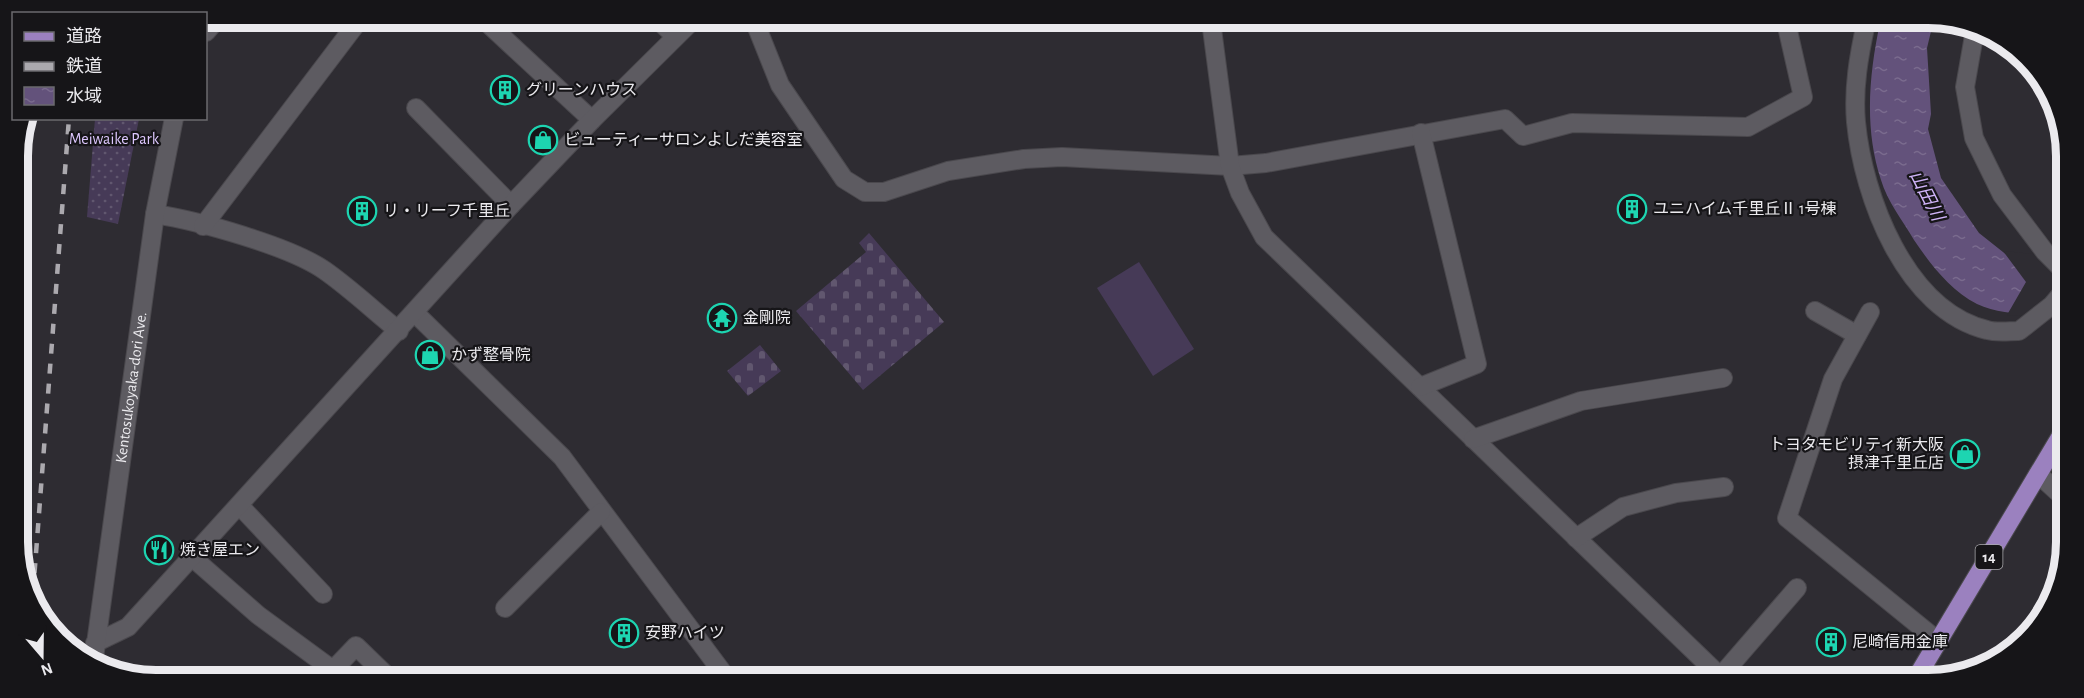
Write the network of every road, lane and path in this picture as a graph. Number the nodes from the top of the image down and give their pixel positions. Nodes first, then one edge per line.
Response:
1 (1212, 28) edge
2 (1787, 28) edge
3 (1865, 28) edge
4 (353, 29) edge
5 (494, 29) edge
6 (667, 29) edge
7 (684, 29) edge
8 (757, 29) edge
9 (675, 36) junction
10 (1974, 37) edge
11 (416, 108) dead end
12 (174, 120) edge
13 (592, 120) junction
14 (1421, 133) junction
15 (1230, 166) junction
16 (511, 205) junction
17 (155, 214) junction
18 (203, 226) junction
19 (2056, 263) edge
20 (2056, 299) edge
21 (1815, 311) dead end
22 (1870, 312) dead end
23 (415, 313) junction
24 (399, 331) junction
25 (1857, 335) junction
26 (1723, 378) dead end
27 (1420, 387) junction
28 (1473, 439) junction
29 (2056, 444) edge
30 (2038, 474) junction
31 (1724, 487) dead end
32 (2056, 490) edge
33 (240, 506) junction
34 (601, 512) junction
35 (1576, 538) junction
36 (193, 558) junction
37 (1797, 588) dead end
38 (323, 594) dead end
39 (505, 608) dead end
40 (1938, 641) junction
41 (94, 651) edge
42 (1713, 669) edge
43 (1729, 669) edge
44 (1921, 669) edge
45 (333, 670) edge
46 (333, 670) edge
47 (381, 670) edge
48 (720, 670) edge

1 - 15 street
2 - 14 street
3 - 20 street
4 - 18 street
5 - 13 street
6 - 9 street
7 - 9 street
8 - 15 street
9 - 13 street
10 - 19 street
11 - 16 street
12 - 17 street, Kentosukoyaka-dori Ave.
13 - 16 street
14 - 15 street
14 - 27 street
15 - 27 street
16 - 23 street
17 - 18 street
17 - 41 street, Kentosukoyaka-dori Ave.
18 - 24 street
21 - 25 street
22 - 25 street
23 - 24 street
23 - 34 street
24 - 33 street
25 - 40 street
26 - 28 street
27 - 28 street
28 - 35 street
29 - 30 main road, 14
30 - 32 street
30 - 40 main road, 14
31 - 35 street
33 - 36 street
33 - 38 street
34 - 39 street
34 - 48 street
35 - 42 street
36 - 41 street
36 - 46 street
37 - 43 street
40 - 44 main road, 14
45 - 47 street

